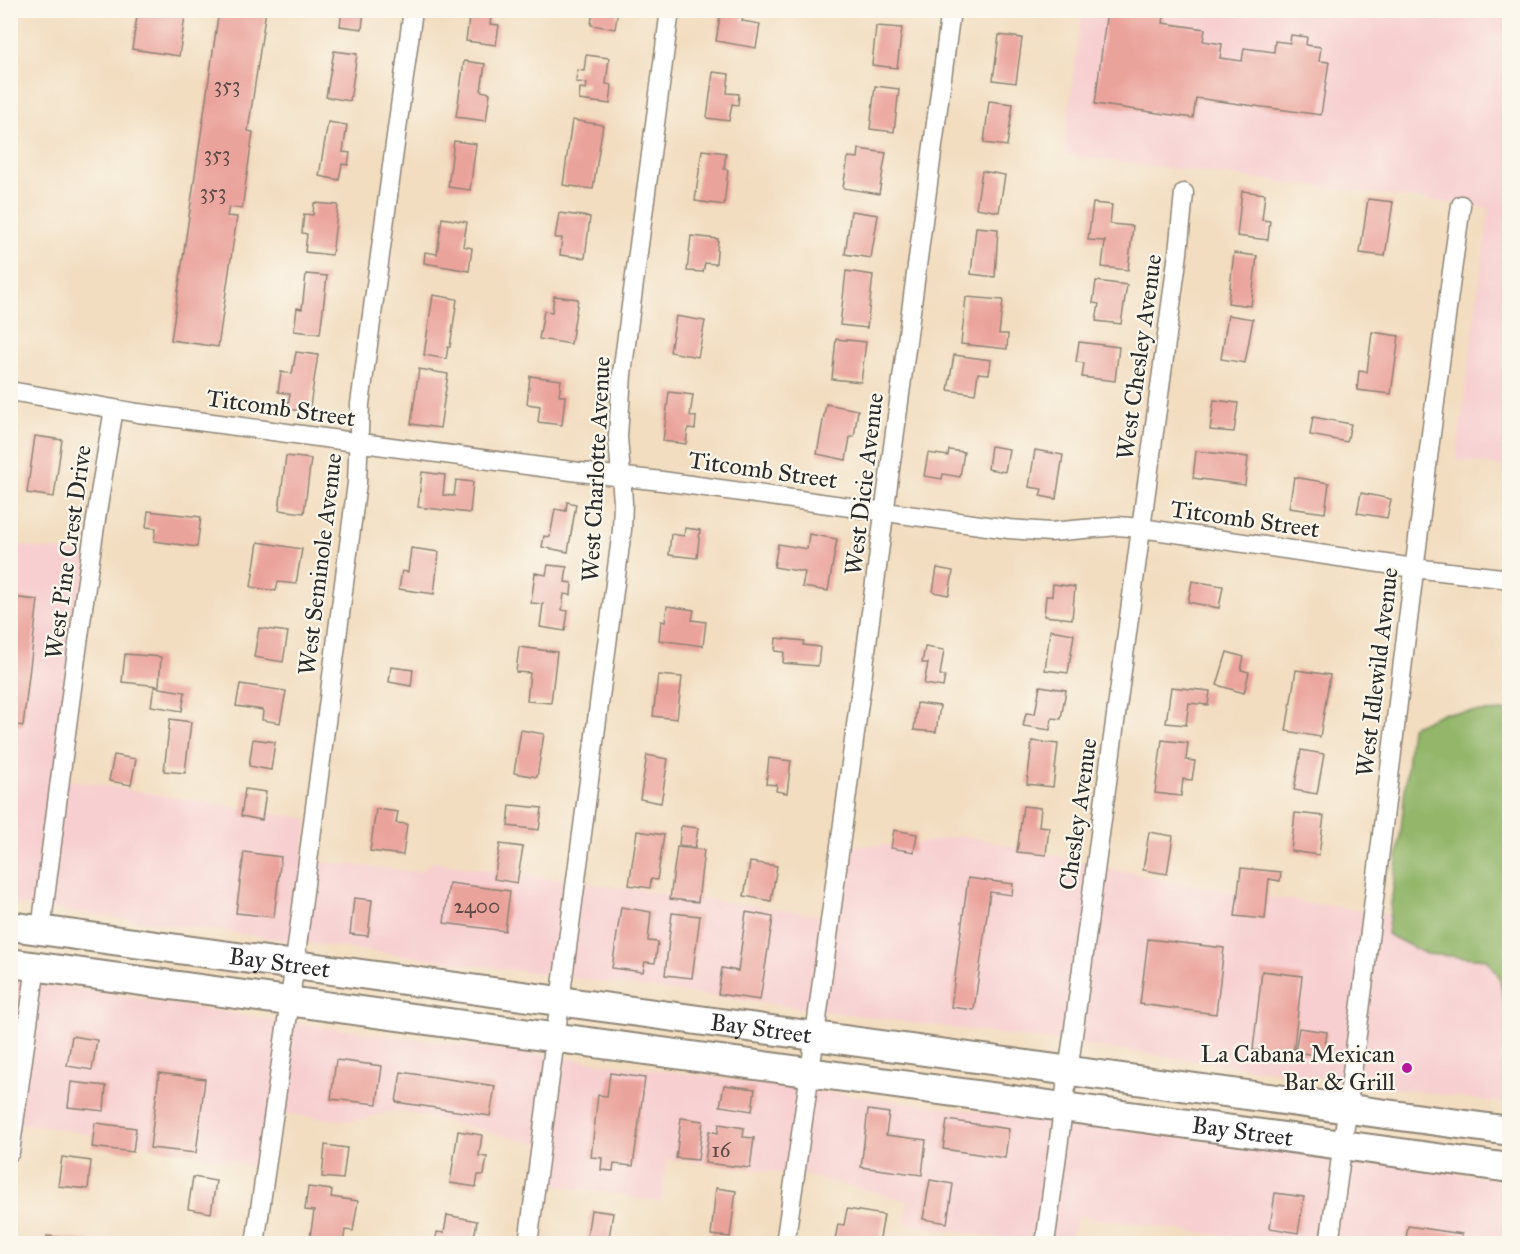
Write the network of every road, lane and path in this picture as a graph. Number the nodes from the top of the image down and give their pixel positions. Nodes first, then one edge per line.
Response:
1 (413, 10) edge
2 (669, 10) edge
3 (951, 10) edge
4 (1184, 193) dead end
5 (1461, 205) dead end
6 (10, 392) edge
7 (114, 409) junction
8 (359, 443) junction
9 (620, 477) junction
10 (884, 511) junction
11 (1140, 528) junction
12 (1414, 568) junction
13 (1509, 579) edge
14 (10, 926) edge
15 (41, 930) junction
16 (295, 955) junction
17 (23, 964) edge
18 (290, 1000) junction
19 (560, 1001) junction
20 (815, 1036) junction
21 (555, 1037) junction
22 (1069, 1071) junction
23 (810, 1072) junction
24 (1064, 1107) junction
25 (1347, 1109) junction
26 (1509, 1131) edge
27 (1343, 1145) junction
28 (10, 1152) edge
29 (1509, 1168) edge
30 (255, 1244) edge
31 (528, 1244) edge
32 (785, 1244) edge
33 (1045, 1244) edge
34 (1329, 1244) edge

1 - 8 street, West Seminole Avenue
2 - 9 street, West Charlotte Avenue
3 - 10 street, West Dicie Avenue
4 - 11 street, West Chesley Avenue
5 - 12 street, West Idlewild Avenue
6 - 7 street, Titcomb Street
7 - 8 street, Titcomb Street
7 - 15 street, West Pine Crest Drive
8 - 9 street, Titcomb Street
8 - 16 street, West Seminole Avenue
9 - 10 street, Titcomb Street
9 - 19 street, West Charlotte Avenue
10 - 11 street, Titcomb Street
10 - 20 street, West Dicie Avenue
11 - 12 street, Titcomb Street
11 - 22 street, Chesley Avenue
12 - 13 street, Titcomb Street
12 - 25 street, West Idlewild Avenue
14 - 15 main road, Bay Street
15 - 16 main road, Bay Street
16 - 18 street, West Seminole Avenue
16 - 19 main road, Bay Street
17 - 18 main road, Bay Street
17 - 28 street
18 - 21 main road, Bay Street
18 - 30 street, West Seminole Avenue
19 - 20 main road, Bay Street
19 - 21 street, West Charlotte Avenue
20 - 22 main road, Bay Street
20 - 23 street, West Dicie Avenue
21 - 23 main road, Bay Street
21 - 31 street, West Charlotte Avenue
22 - 24 street, Chesley Avenue
22 - 25 main road, Bay Street
23 - 24 main road, Bay Street
23 - 32 street, West Dicie Avenue
24 - 27 main road, Bay Street
24 - 33 street, Chesley Avenue
25 - 26 main road, Bay Street
25 - 27 street, West Idlewild Avenue
27 - 29 main road, Bay Street
27 - 34 street, West Idlewild Avenue

